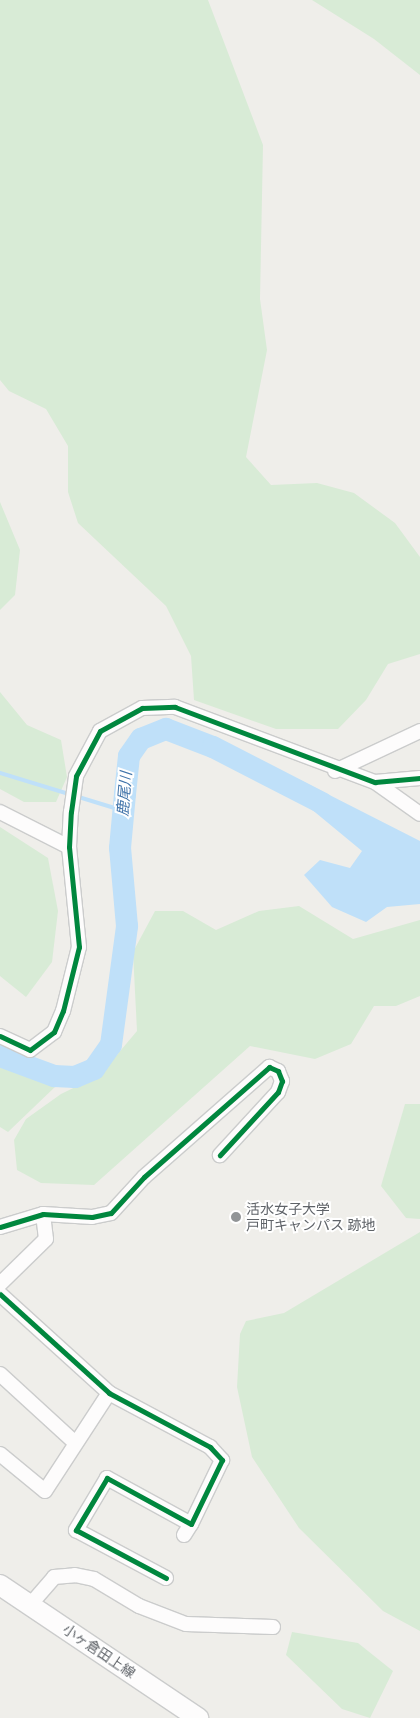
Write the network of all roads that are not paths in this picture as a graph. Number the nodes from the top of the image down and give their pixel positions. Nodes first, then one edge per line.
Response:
1 (420, 731) edge
2 (335, 771) junction
3 (420, 778) edge
4 (375, 782) junction
5 (0, 812) edge
6 (420, 814) edge
7 (69, 847) junction
8 (0, 1036) edge
9 (220, 1155) dead end
10 (43, 1214) junction
11 (0, 1227) edge
12 (0, 1284) edge
13 (0, 1294) edge
14 (0, 1374) edge
15 (109, 1393) junction
16 (73, 1442) junction
17 (0, 1454) edge
18 (166, 1578) dead end
19 (0, 1585) edge
20 (30, 1605) junction
21 (273, 1627) dead end
22 (198, 1718) edge

1 - 2 street
2 - 4 street
2 - 7 street
3 - 4 street
4 - 6 street
5 - 7 street
7 - 8 street
9 - 10 street
10 - 11 street
10 - 12 street
13 - 15 street
14 - 16 street
15 - 16 street
15 - 18 street
16 - 17 street
19 - 20 main road, 小ヶ倉田上線
20 - 21 street
20 - 22 main road, 小ヶ倉田上線

